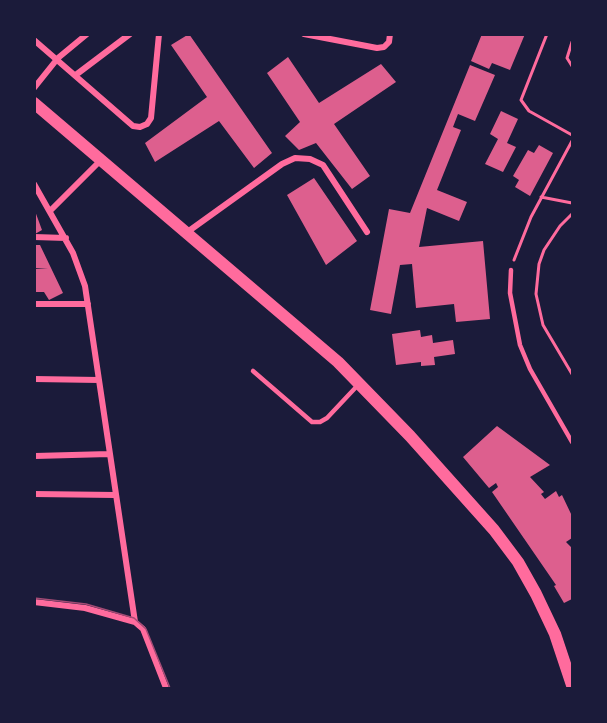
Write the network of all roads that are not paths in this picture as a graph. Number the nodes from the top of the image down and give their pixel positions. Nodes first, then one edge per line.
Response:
1 (87, 34) edge
2 (130, 34) edge
3 (159, 34) edge
4 (304, 34) edge
5 (390, 34) edge
6 (34, 40) edge
7 (58, 58) junction
8 (76, 74) junction
9 (34, 88) edge
10 (34, 103) edge
11 (100, 160) junction
12 (34, 184) edge
13 (51, 210) junction
14 (367, 232) dead end
15 (185, 234) junction
16 (34, 237) edge
17 (66, 238) junction
18 (511, 270) road end
19 (34, 304) edge
20 (88, 304) junction
21 (253, 371) dead end
22 (34, 379) edge
23 (99, 380) junction
24 (360, 383) junction
25 (573, 442) edge
26 (109, 454) junction
27 (35, 456) edge
28 (34, 494) edge
29 (115, 495) junction
30 (34, 602) edge
31 (135, 622) junction
32 (573, 685) edge
33 (166, 688) edge

1 - 7 street
2 - 8 street
3 - 8 street
4 - 5 street
6 - 7 street
7 - 8 street
7 - 9 street
10 - 11 main road
11 - 13 street
11 - 15 main road
12 - 13 street
13 - 17 street
14 - 15 street
15 - 24 main road
16 - 17 street
17 - 20 street
18 - 25 lane
19 - 20 street
20 - 23 street
21 - 24 lane
22 - 23 street
23 - 26 street
24 - 32 main road
26 - 27 street
26 - 29 street
28 - 29 street
29 - 31 street
30 - 31 street
31 - 33 street

